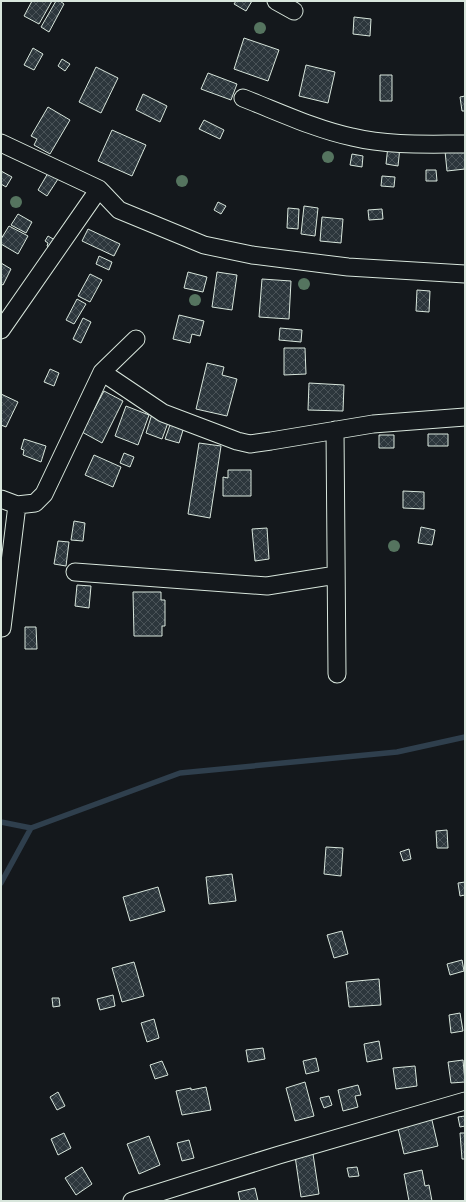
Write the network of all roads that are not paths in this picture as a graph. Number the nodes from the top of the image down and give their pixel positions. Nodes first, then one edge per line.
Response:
1 (276, 1) edge
2 (294, 11) dead end
3 (243, 98) dead end
4 (1, 143) edge
5 (465, 144) edge
6 (99, 189) junction
7 (465, 274) edge
8 (1, 330) edge
9 (136, 338) dead end
10 (102, 372) junction
11 (465, 417) edge
12 (335, 430) junction
13 (1, 499) edge
14 (17, 505) junction
15 (75, 572) dead end
16 (336, 575) junction
17 (2, 628) dead end
18 (337, 674) dead end
19 (465, 1101) edge
20 (132, 1201) edge

1 - 2 street
3 - 5 street
4 - 6 street
6 - 7 street
6 - 8 street
9 - 10 street
10 - 12 street
10 - 14 street
11 - 12 street
12 - 16 street
13 - 14 street
14 - 17 street
15 - 16 street
16 - 18 street
19 - 20 street

